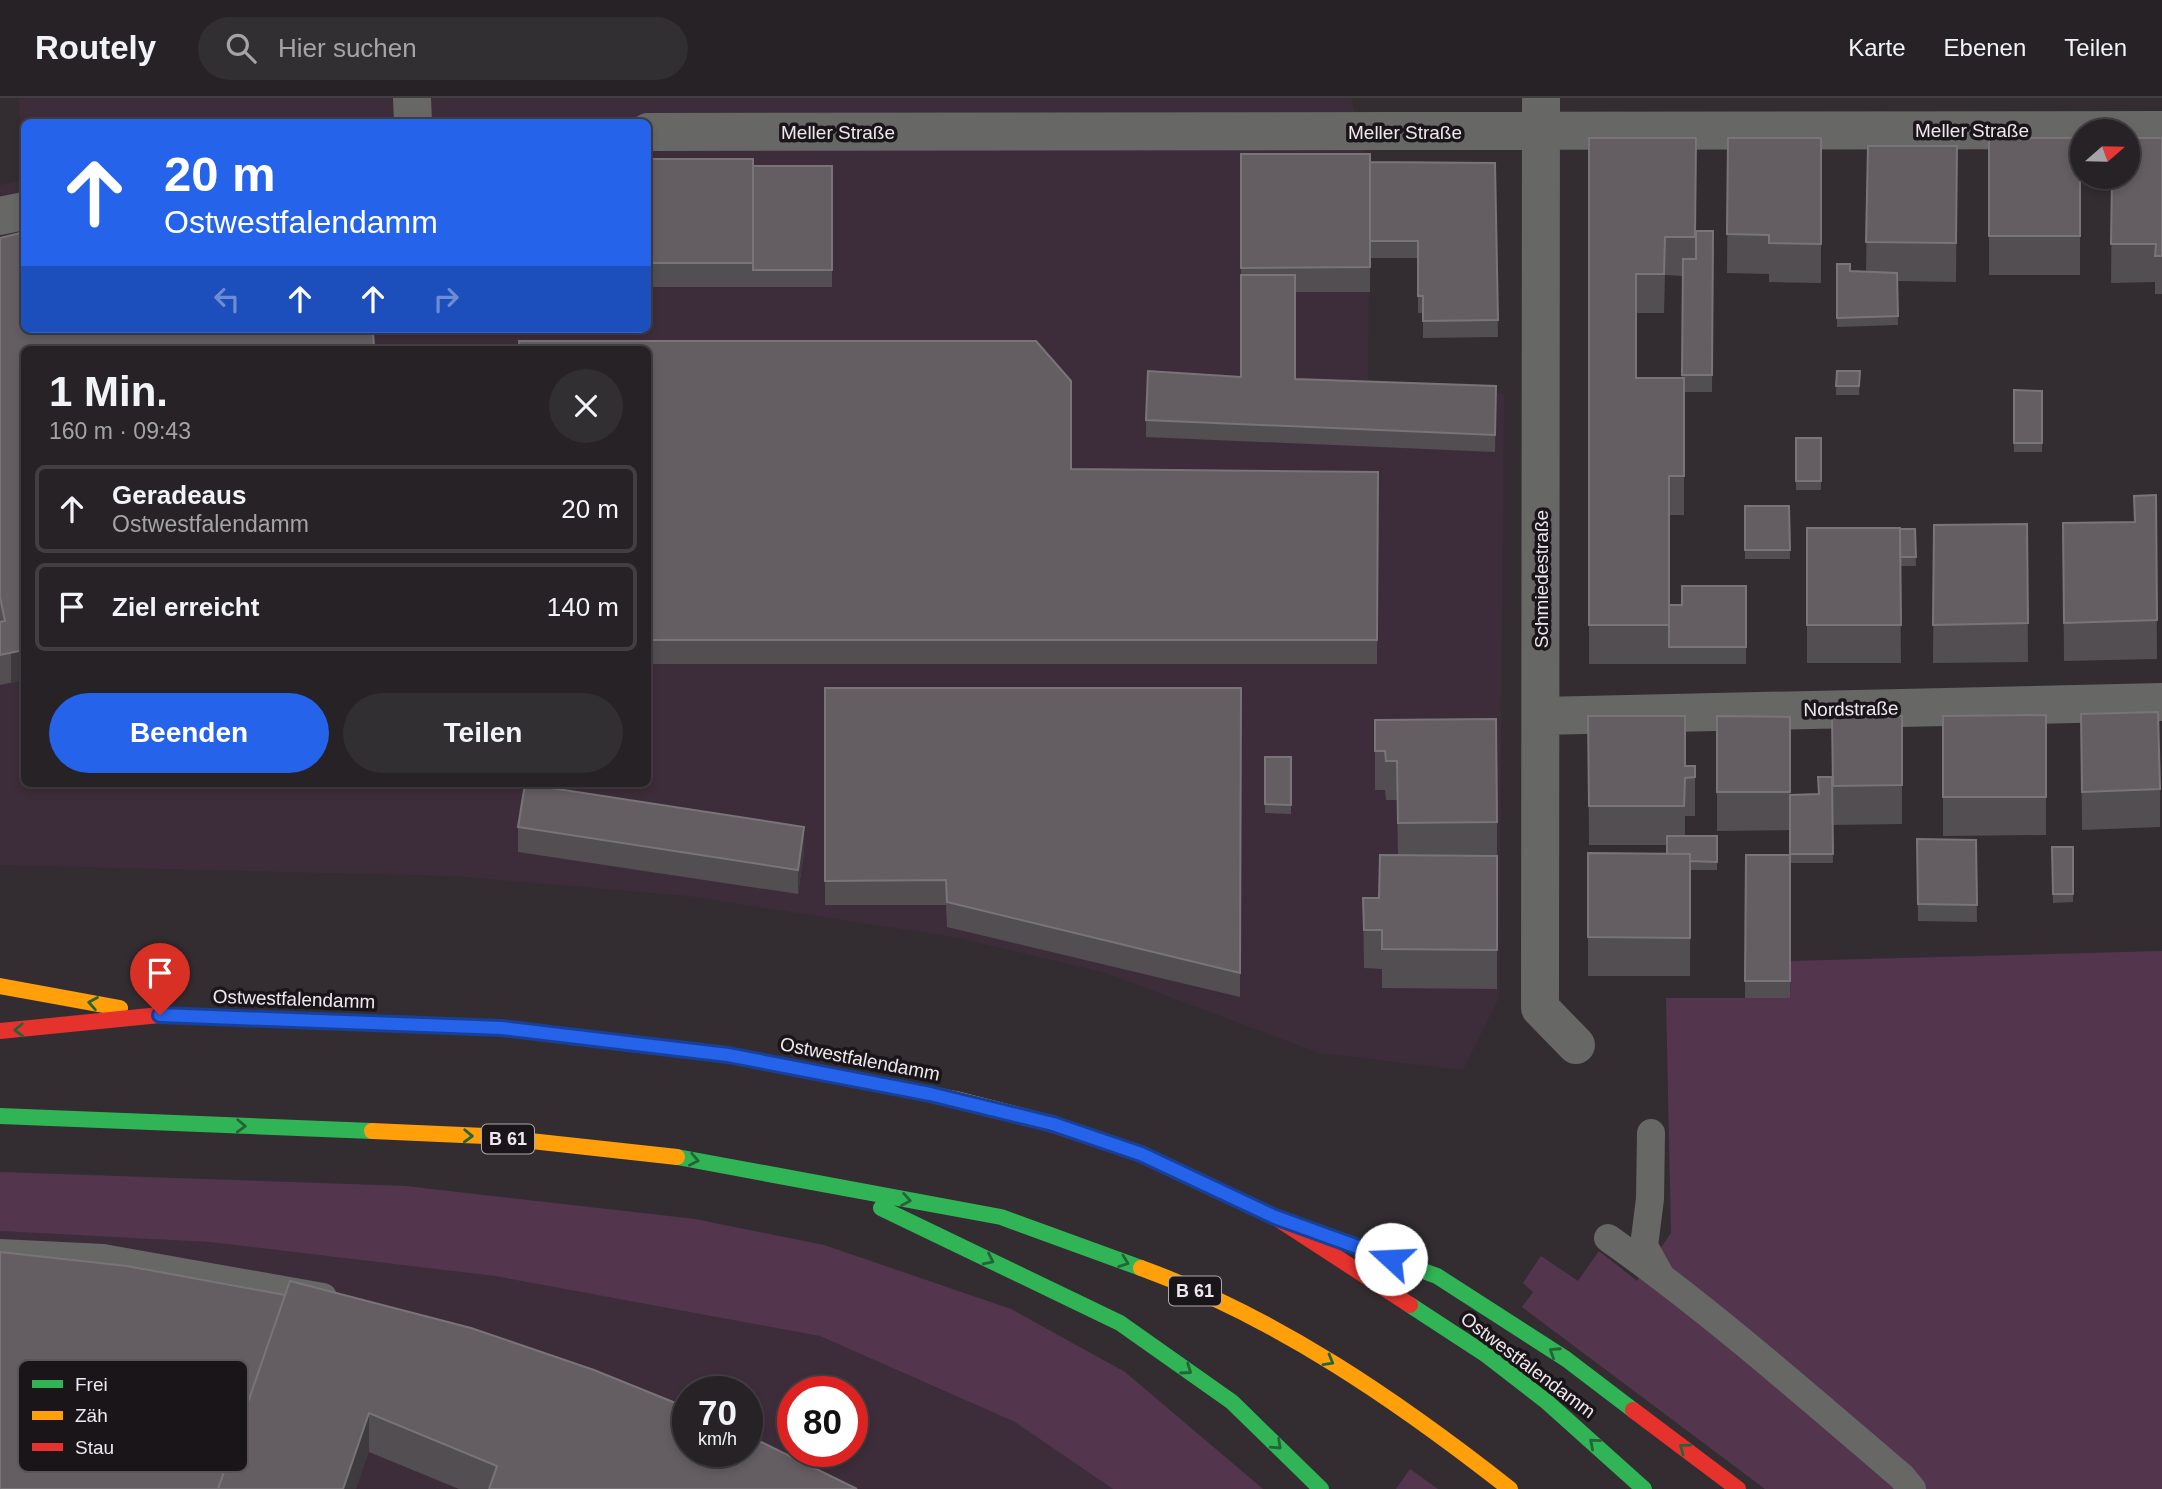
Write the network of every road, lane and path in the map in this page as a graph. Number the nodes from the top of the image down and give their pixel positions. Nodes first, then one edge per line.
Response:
1 (412, 98) edge
2 (1541, 115) edge
3 (413, 119) edge
4 (2162, 130) edge
5 (651, 132) edge
6 (21, 212) edge
7 (0, 216) edge
8 (2162, 702) edge
9 (1541, 716) junction
10 (0, 986) edge
11 (160, 1015) junction
12 (0, 1031) edge
13 (1576, 1045) dead end
14 (0, 1116) edge
15 (173, 1123) junction
16 (13, 1133) dead end
17 (1651, 1133) dead end
18 (839, 1188) junction
19 (1275, 1217) junction
20 (1608, 1238) dead end
21 (0, 1254) edge
22 (1661, 1275) junction
23 (346, 1302) edge
24 (1321, 1489) edge
25 (1510, 1489) edge
26 (1644, 1489) edge
27 (1738, 1489) edge
28 (1912, 1489) edge

1 - 3 street
2 - 4 street, Meller Straße
2 - 5 street, Meller Straße
2 - 9 street, Schmiedestraße
6 - 7 street
8 - 9 street, Nordstraße
9 - 13 street, Schmiedestraße
11 -> 10 highway
11 -> 12 highway, Ostwestfalendamm
11 - 19 highway, Ostwestfalendamm
14 - 15 highway, B 61
15 - 16 highway, B 61
15 -> 18 highway, B 61
17 - 22 lane
18 -> 24 highway
18 -> 25 highway, B 61
26 -> 19 highway, Ostwestfalendamm
27 -> 19 highway
20 - 22 lane
21 - 23 lane
22 - 28 lane

